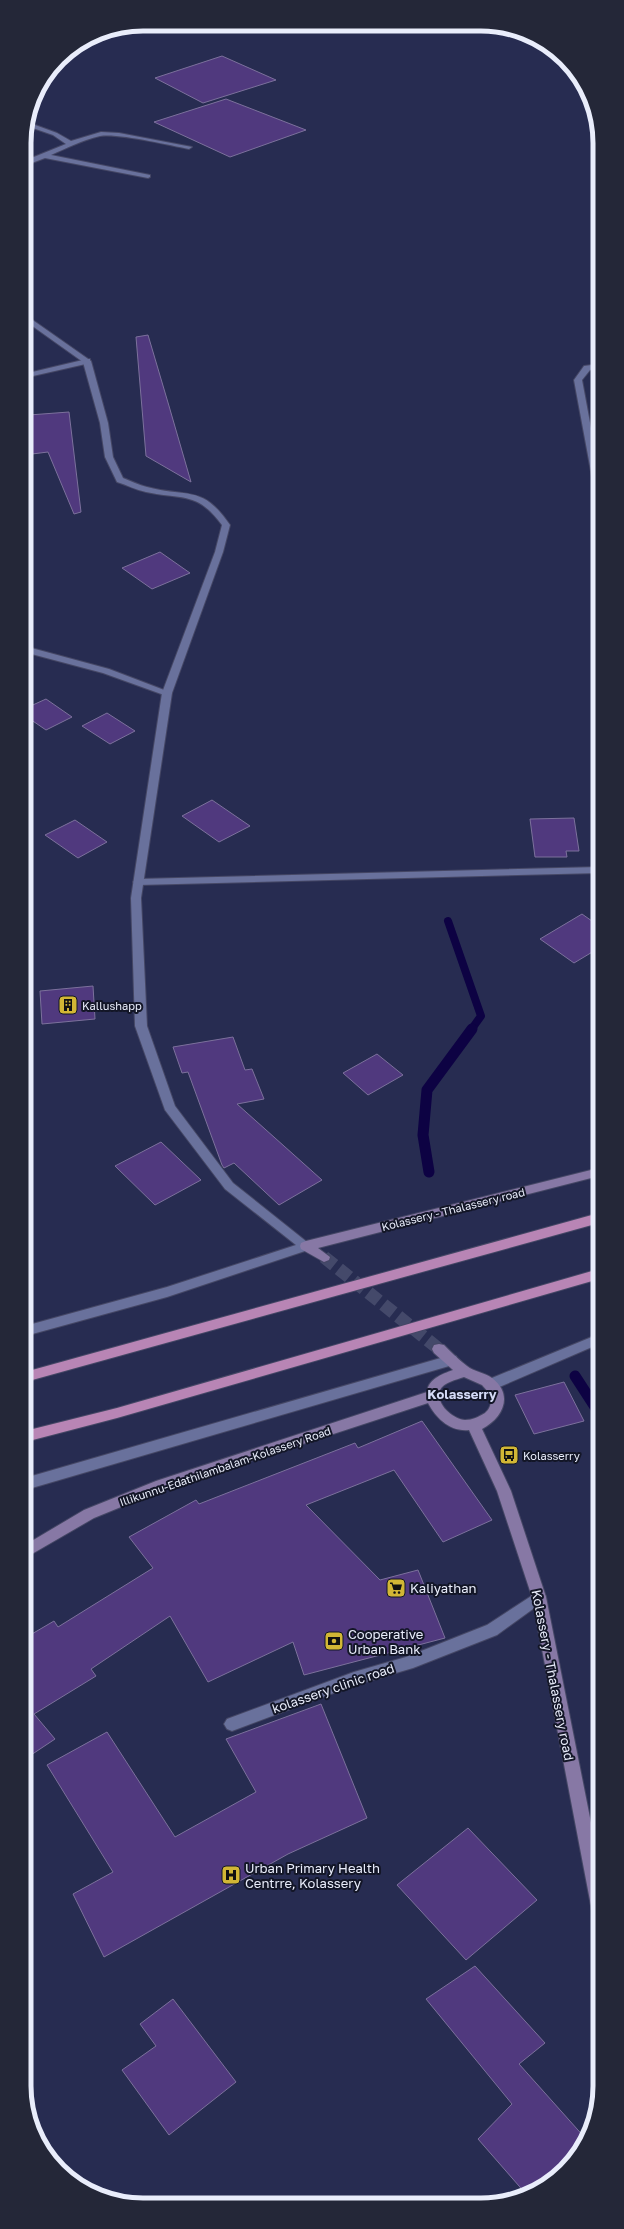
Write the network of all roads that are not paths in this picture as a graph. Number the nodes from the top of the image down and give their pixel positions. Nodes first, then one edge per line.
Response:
1 (32, 126) edge
2 (70, 143) junction
3 (189, 147) dead end
4 (46, 156) junction
5 (31, 161) edge
6 (148, 176) dead end
7 (31, 321) edge
8 (87, 361) junction
9 (593, 367) edge
10 (31, 374) edge
11 (593, 456) edge
12 (31, 650) edge
13 (166, 694) junction
14 (593, 870) edge
15 (138, 882) junction
16 (593, 1174) edge
17 (593, 1220) edge
18 (306, 1246) junction
19 (324, 1257) tunnel mouth
20 (593, 1276) edge
21 (31, 1329) edge
22 (593, 1342) edge
23 (439, 1349) tunnel mouth
24 (451, 1360) junction
25 (464, 1372) junction
26 (31, 1375) edge
27 (492, 1384) junction
28 (432, 1396) junction
29 (473, 1424) junction
30 (31, 1435) edge
31 (31, 1482) edge
32 (31, 1548) edge
33 (539, 1597) junction
34 (232, 1724) dead end
35 (593, 1875) edge

1 - 2 street
2 - 3 street
2 - 4 street
4 - 5 street
4 - 6 street
7 - 8 street
8 - 10 street
8 - 13 street
9 - 11 street
12 - 13 street
13 - 15 street
14 - 15 street
15 - 18 street
16 - 18 main road, Kolassery - Thalassery road
17 - 26 highway
18 - 19 main road
18 - 21 street
20 - 30 highway
22 - 27 street
23 - 24 main road
24 - 25 main road
24 - 31 street
25 - 27 main road
25 - 28 main road
27 - 29 main road
28 - 29 main road
28 - 32 main road, Illikunnu-Edathilambalam-Kolassery Road
29 - 33 main road, Kolassery - Thalassery road
33 - 34 street, kolassery clinic road
33 - 35 main road, Kolassery - Thalassery road

